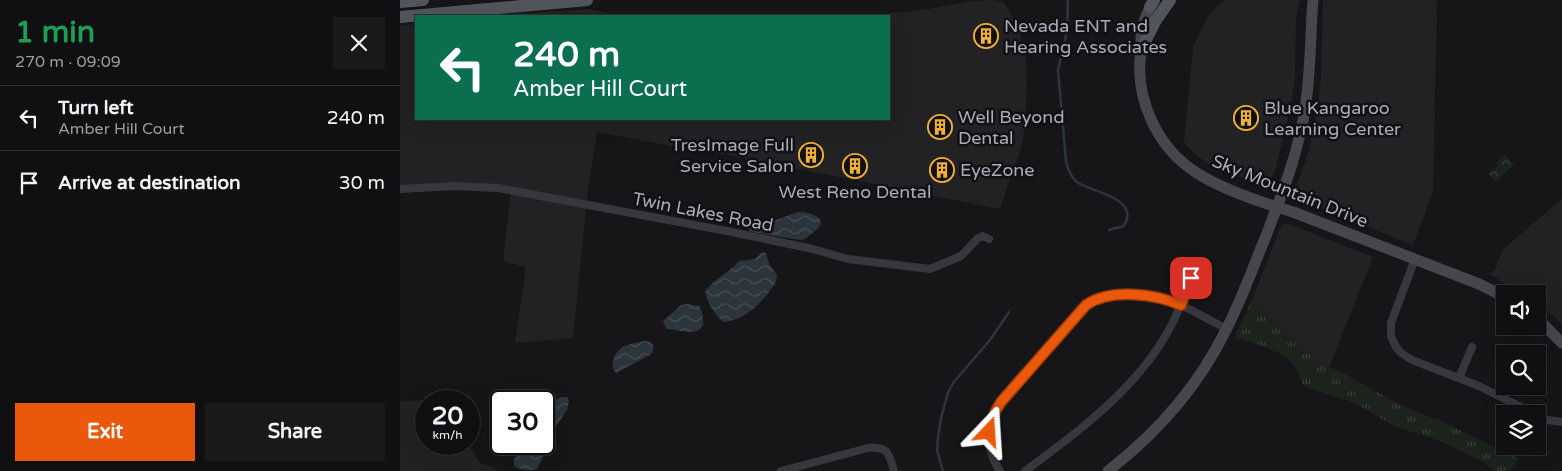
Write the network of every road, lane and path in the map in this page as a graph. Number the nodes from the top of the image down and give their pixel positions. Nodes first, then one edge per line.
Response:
1 (423, 0) edge
2 (582, 0) edge
3 (587, 0) edge
4 (1170, 0) edge
5 (1313, 0) edge
6 (400, 2) edge
7 (1152, 4) edge
8 (421, 15) edge
9 (415, 16) edge
10 (400, 17) edge
11 (1142, 47) junction
12 (400, 189) edge
13 (1277, 207) junction
14 (989, 239) dead end
15 (1415, 259) junction
16 (1190, 272) dead end
17 (1496, 292) edge
18 (1181, 305) junction
19 (1546, 327) edge
20 (1226, 329) junction
21 (1562, 343) edge
22 (1472, 347) dead end
23 (1460, 378) junction
24 (1518, 405) edge
25 (1546, 419) edge
26 (1562, 422) edge
27 (781, 471) edge
28 (894, 471) edge
29 (1000, 471) edge
30 (1025, 471) edge
31 (1108, 471) edge

1 - 6 main road
2 - 3 main road
2 - 8 main road
4 - 11 main road
5 - 13 street
7 - 11 street, Sky Mountain Drive
9 - 10 main road
11 - 13 street, Sky Mountain Drive
12 - 14 street, Twin Lakes Road
13 - 15 street, Sky Mountain Drive
13 - 20 street
15 - 17 street, Sky Mountain Drive
15 - 23 street
16 - 18 street
18 - 20 street
18 - 29 street
18 - 30 street
19 - 21 street
20 - 31 street
22 - 23 street
23 - 24 street
25 - 26 street
27 - 28 street

